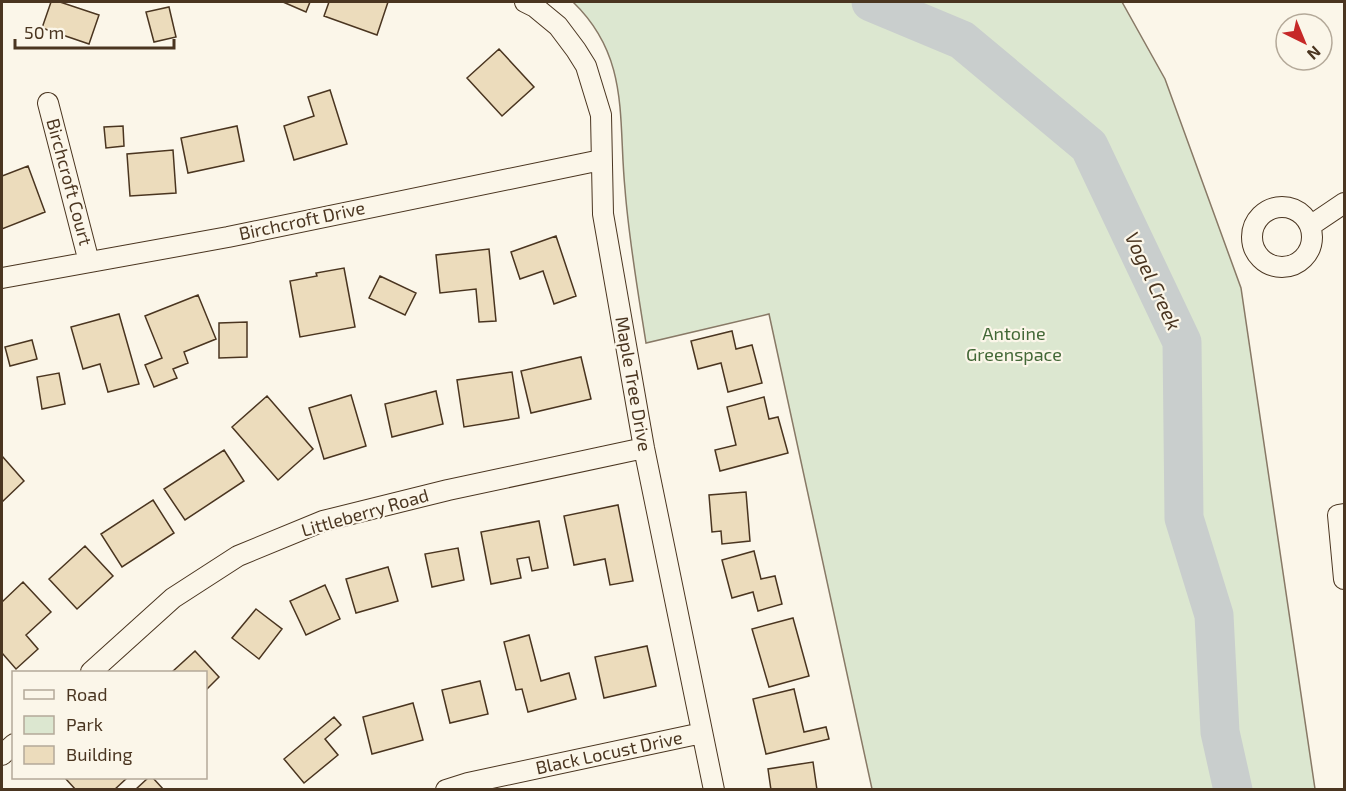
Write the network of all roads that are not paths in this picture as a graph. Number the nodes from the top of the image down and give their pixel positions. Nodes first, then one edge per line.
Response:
1 (525, 2) edge
2 (48, 103) dead end
3 (601, 160) junction
4 (1344, 203) edge
5 (1310, 226) dead end
6 (89, 262) junction
7 (2, 278) edge
8 (644, 448) junction
9 (1344, 514) edge
10 (1344, 579) edge
11 (92, 671) edge
12 (702, 733) junction
13 (446, 789) edge
14 (714, 789) edge

1 - 3 street, Maple Tree Drive
2 - 6 street, Birchcroft Court
3 - 6 street, Birchcroft Drive
3 - 8 street, Maple Tree Drive
4 - 5 street
6 - 7 street, Birchcroft Drive
8 - 11 street, Littleberry Road
8 - 12 street, Maple Tree Drive
9 - 10 street
12 - 13 street, Black Locust Drive
12 - 14 street, Maple Tree Drive

